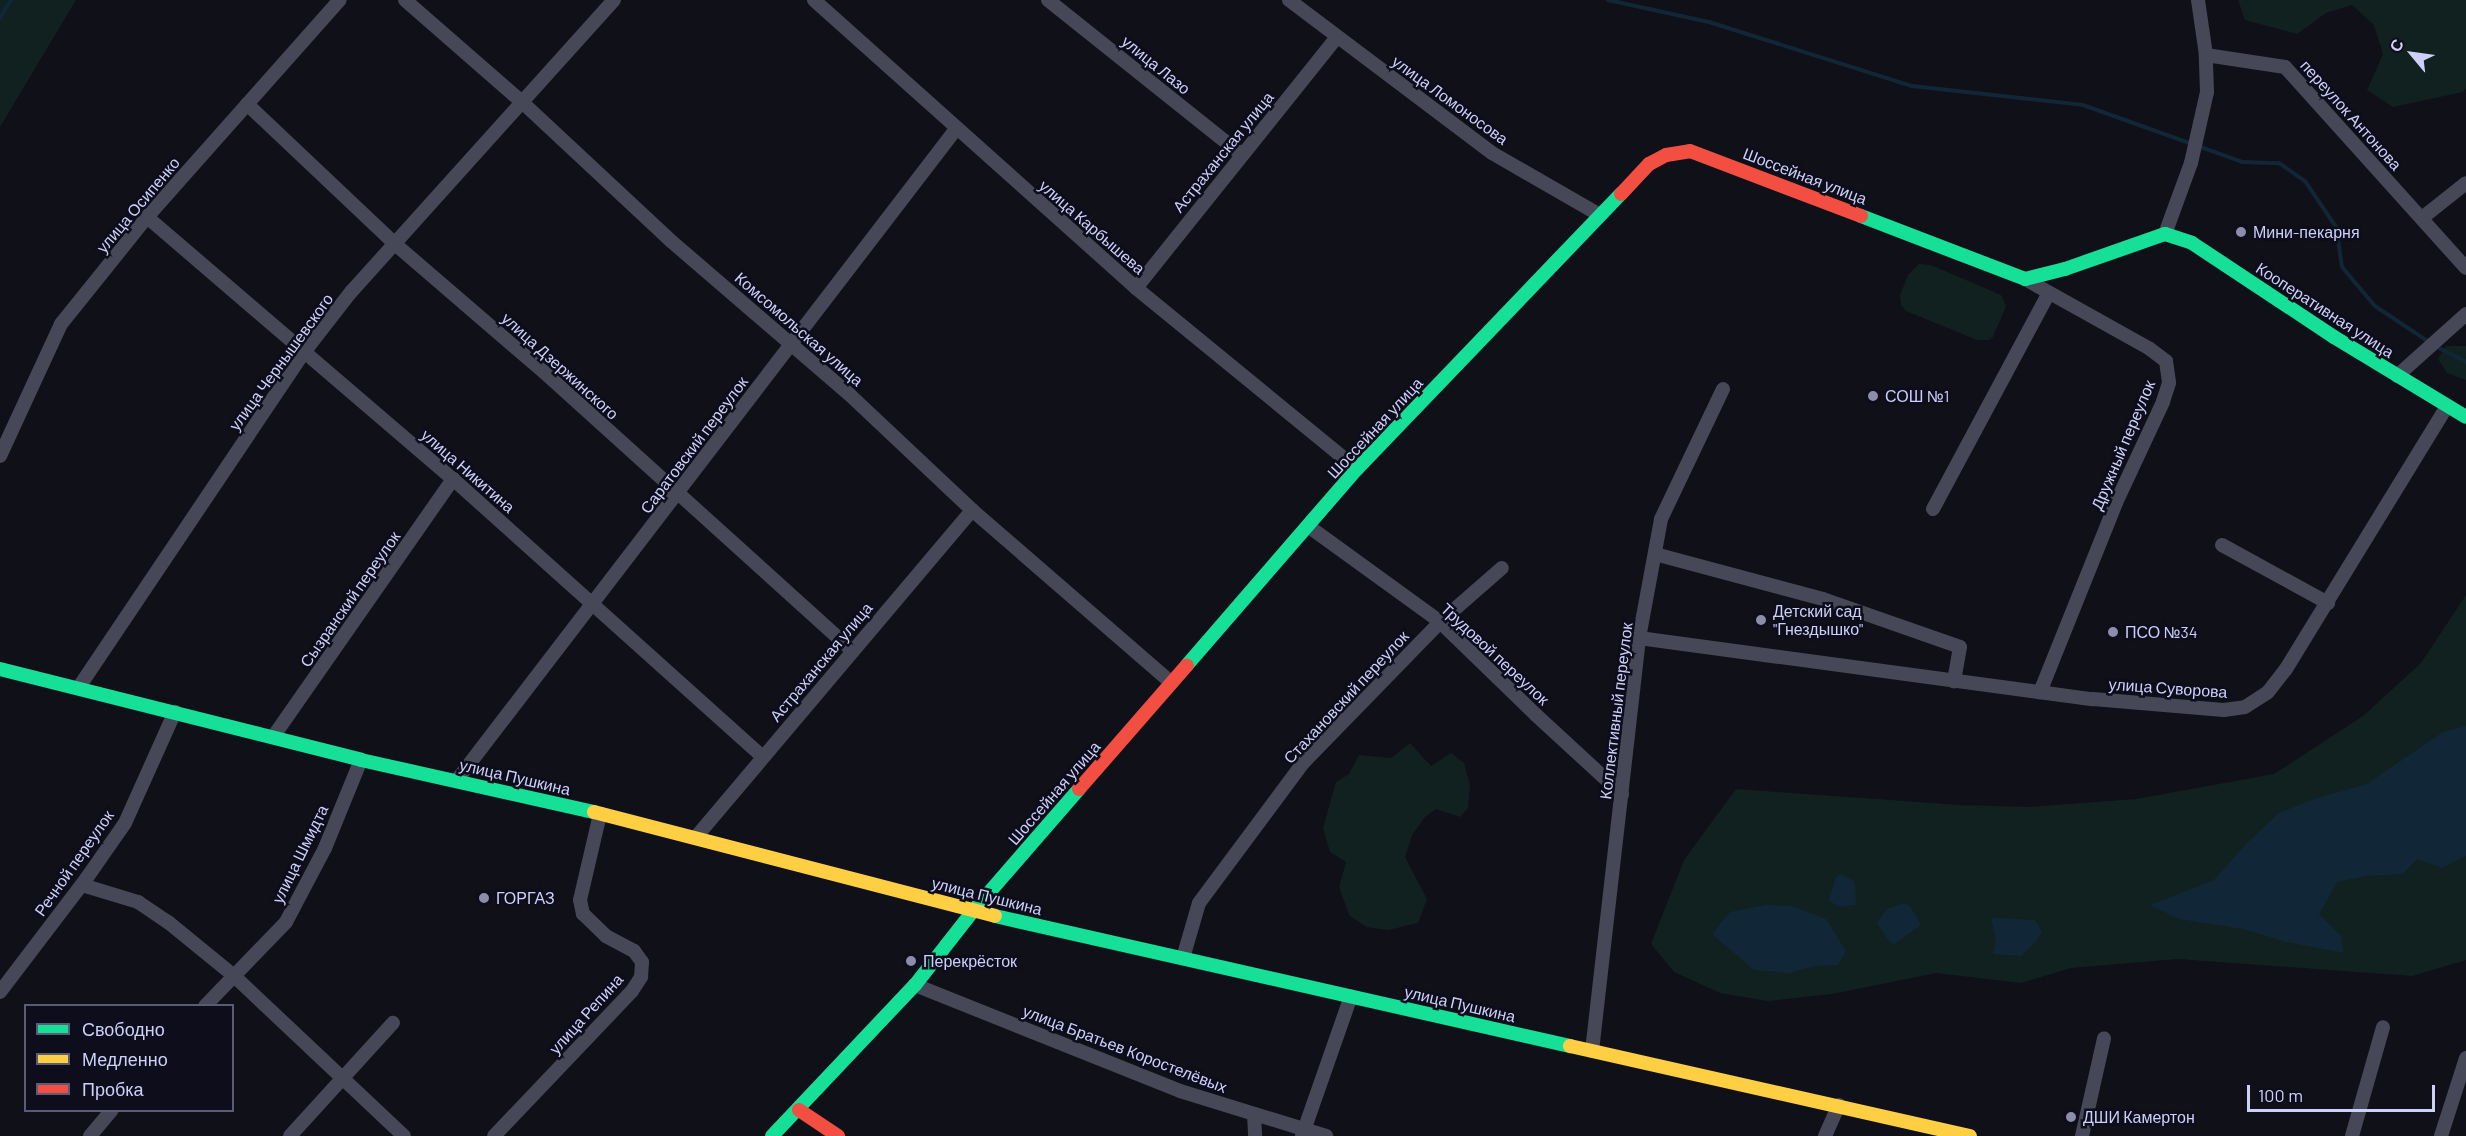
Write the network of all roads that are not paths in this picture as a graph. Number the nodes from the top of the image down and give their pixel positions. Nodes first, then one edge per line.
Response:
1 (340, 0) edge
2 (405, 0) edge
3 (614, 0) edge
4 (814, 0) edge
5 (1048, 0) edge
6 (1289, 0) edge
7 (2198, 0) edge
8 (1337, 37) junction
9 (2206, 55) junction
10 (522, 102) junction
11 (247, 104) junction
12 (956, 129) junction
13 (1242, 156) junction
14 (2466, 183) edge
15 (1600, 214) junction
16 (147, 217) junction
17 (2421, 218) junction
18 (2165, 234) junction
19 (395, 244) junction
20 (2466, 268) edge
21 (2025, 279) junction
22 (1136, 288) junction
23 (2049, 293) junction
24 (2466, 314) edge
25 (792, 345) junction
26 (305, 351) junction
27 (2397, 376) junction
28 (1723, 389) dead end
29 (2447, 406) junction
30 (2466, 417) edge
31 (0, 456) edge
32 (1357, 469) junction
33 (453, 479) junction
34 (676, 494) junction
35 (1933, 509) dead end
36 (972, 510) junction
37 (1308, 526) junction
38 (2222, 545) dead end
39 (1655, 554) junction
40 (1502, 568) dead end
41 (594, 603) junction
42 (2328, 603) junction
43 (1440, 622) junction
44 (1639, 638) junction
45 (852, 650) junction
46 (0, 669) edge
47 (1954, 681) junction
48 (1172, 683) junction
49 (79, 687) junction
50 (2040, 692) junction
51 (175, 712) junction
52 (273, 737) junction
53 (762, 756) junction
54 (361, 760) junction
55 (457, 780) junction
56 (1622, 794) junction
57 (600, 814) junction
58 (696, 837) junction
59 (82, 885) junction
60 (974, 911) junction
61 (1183, 958) junction
62 (233, 975) junction
63 (915, 985) junction
64 (0, 992) edge
65 (1351, 996) junction
66 (206, 1004) edge
67 (393, 1023) dead end
68 (2383, 1027) dead end
69 (2104, 1038) dead end
70 (1593, 1051) junction
71 (2466, 1058) edge
72 (342, 1078) junction
73 (1839, 1105) junction
74 (799, 1110) junction
75 (110, 1112) edge
76 (1254, 1114) junction
77 (1304, 1133) edge
78 (90, 1136) edge
79 (290, 1136) edge
80 (404, 1136) edge
81 (494, 1136) edge
82 (772, 1136) edge
83 (838, 1136) edge
84 (1255, 1136) edge
85 (1326, 1136) edge
86 (1825, 1136) edge
87 (1970, 1136) edge
88 (2082, 1136) edge
89 (2352, 1136) edge
90 (2441, 1136) edge

1 - 11 street, улица Осипенко
2 - 10 street, Комсомольская улица
3 - 10 street, улица Чернышевского
4 - 12 street, улица Карбышева
5 - 13 street, улица Лазо
6 - 8 street, улица Ломоносова
7 - 9 street
8 - 13 street, Астраханская улица
8 - 15 street, улица Ломоносова
9 - 17 street, переулок Антонова
9 - 18 street
10 - 19 street, улица Чернышевского
10 - 25 street, Комсомольская улица
11 - 16 street, улица Осипенко
11 - 19 street, улица Дзержинского
12 - 22 street, улица Карбышева
12 - 25 street, Саратовский переулок
13 - 22 street, Астраханская улица
14 - 17 street
15 - 21 main road, Шоссейная улица
15 - 32 main road, Шоссейная улица
16 - 26 street, улица Никитина
16 - 31 street, улица Осипенко
17 - 20 street, переулок Антонова
18 - 21 main road
18 - 27 main road, Кооперативная улица
19 - 26 street, улица Чернышевского
19 - 34 street, улица Дзержинского
21 - 23 street, Дружный переулок
22 - 32 street, улица Карбышева
23 - 35 street
23 - 50 street, Дружный переулок
24 - 27 street
25 - 34 street, Саратовский переулок
25 - 36 street, Комсомольская улица
26 - 33 street, улица Никитина
26 - 49 street, улица Чернышевского
27 - 29 main road, Кооперативная улица
28 - 39 street, Коллективный переулок
29 - 30 main road, Кооперативная улица
29 - 42 street, улица Суворова
32 - 37 main road, Шоссейная улица
33 - 41 street, улица Никитина
33 - 52 street, Сызранский переулок
34 - 41 street, Саратовский переулок
34 - 45 street, улица Дзержинского
36 - 45 street, Астраханская улица
36 - 48 street, Комсомольская улица
37 - 43 street, Трудовой переулок
37 - 48 main road, Шоссейная улица
38 - 42 street
39 - 44 street, Коллективный переулок
39 - 47 street
40 - 43 street, Стахановский переулок
41 - 53 street, улица Никитина
41 - 55 street, Саратовский переулок
42 - 50 street, улица Суворова
43 - 56 street, Трудовой переулок
43 - 61 street, Стахановский переулок
44 - 47 street, улица Суворова
44 - 56 street, Коллективный переулок
45 - 53 street, Астраханская улица
46 - 49 main road, улица Пушкина
47 - 50 street, улица Суворова
48 - 60 main road, Шоссейная улица
49 - 51 main road, улица Пушкина
51 - 52 main road, улица Пушкина
51 - 59 street, Речной переулок
52 - 54 main road, улица Пушкина
53 - 58 street, Астраханская улица
54 - 55 main road, улица Пушкина
54 - 62 street, улица Шмидта
55 - 57 main road, улица Пушкина
56 - 70 street, Коллективный переулок
57 - 58 main road, улица Пушкина
57 - 81 street, улица Репина
58 - 60 main road, улица Пушкина
59 - 62 street
59 - 64 street, Речной переулок
60 - 61 main road, улица Пушкина
60 - 63 main road, Шоссейная улица
61 - 65 main road, улица Пушкина
62 - 66 street, улица Шмидта
62 - 72 street
63 - 74 main road, Шоссейная улица
63 - 76 street, улица Братьев Коростелёвых
65 - 70 main road, улица Пушкина
65 - 77 street
67 - 72 street
68 - 89 street
69 - 88 street
70 - 73 main road, улица Пушкина
71 - 90 street
72 - 79 street
72 - 80 street
73 - 86 street
73 - 87 main road, улица Пушкина
74 - 82 main road, Шоссейная улица
74 - 83 main road
75 - 78 street
76 - 77 street, улица Братьев Коростелёвых
76 - 84 street
77 - 85 street, улица Братьев Коростелёвых

